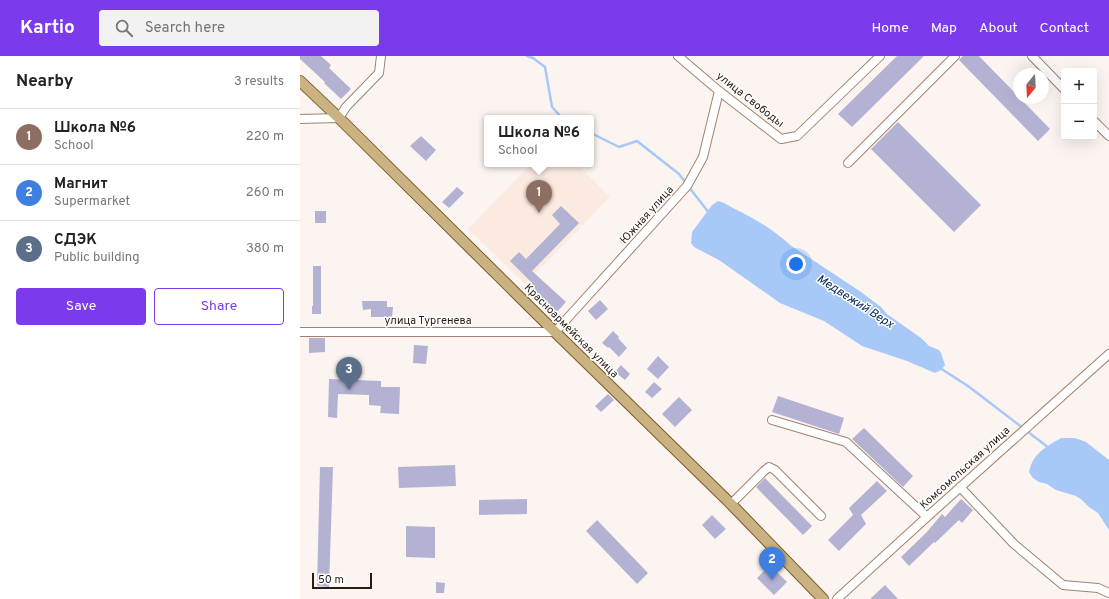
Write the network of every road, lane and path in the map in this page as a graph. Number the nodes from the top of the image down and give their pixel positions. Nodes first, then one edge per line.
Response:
1 (381, 56) edge
2 (678, 56) edge
3 (880, 56) edge
4 (955, 56) edge
5 (1032, 56) edge
6 (300, 82) edge
7 (1061, 86) edge
8 (719, 91) junction
9 (340, 118) junction
10 (300, 119) edge
11 (1097, 124) edge
12 (1109, 136) edge
13 (848, 163) dead end
14 (300, 332) edge
15 (555, 332) junction
16 (1109, 354) edge
17 (772, 420) dead end
18 (960, 487) junction
19 (731, 504) junction
20 (821, 516) dead end
21 (927, 517) junction
22 (1109, 593) edge
23 (823, 599) edge
24 (837, 599) edge

1 - 9 street
2 - 8 street, улица Свободы
3 - 8 street, улица Свободы
4 - 13 street
5 - 7 street
6 - 9 main road, Красноармейская улица
8 - 15 street, Южная улица
9 - 10 street
9 - 15 main road, Красноармейская улица
11 - 12 street
14 - 15 street, улица Тургенева
15 - 19 main road, Красноармейская улица
16 - 18 street, Комсомольская улица
17 - 21 street
18 - 21 street, Комсомольская улица
18 - 22 street
19 - 20 street
19 - 23 main road, Красноармейская улица
21 - 24 street, Комсомольская улица

